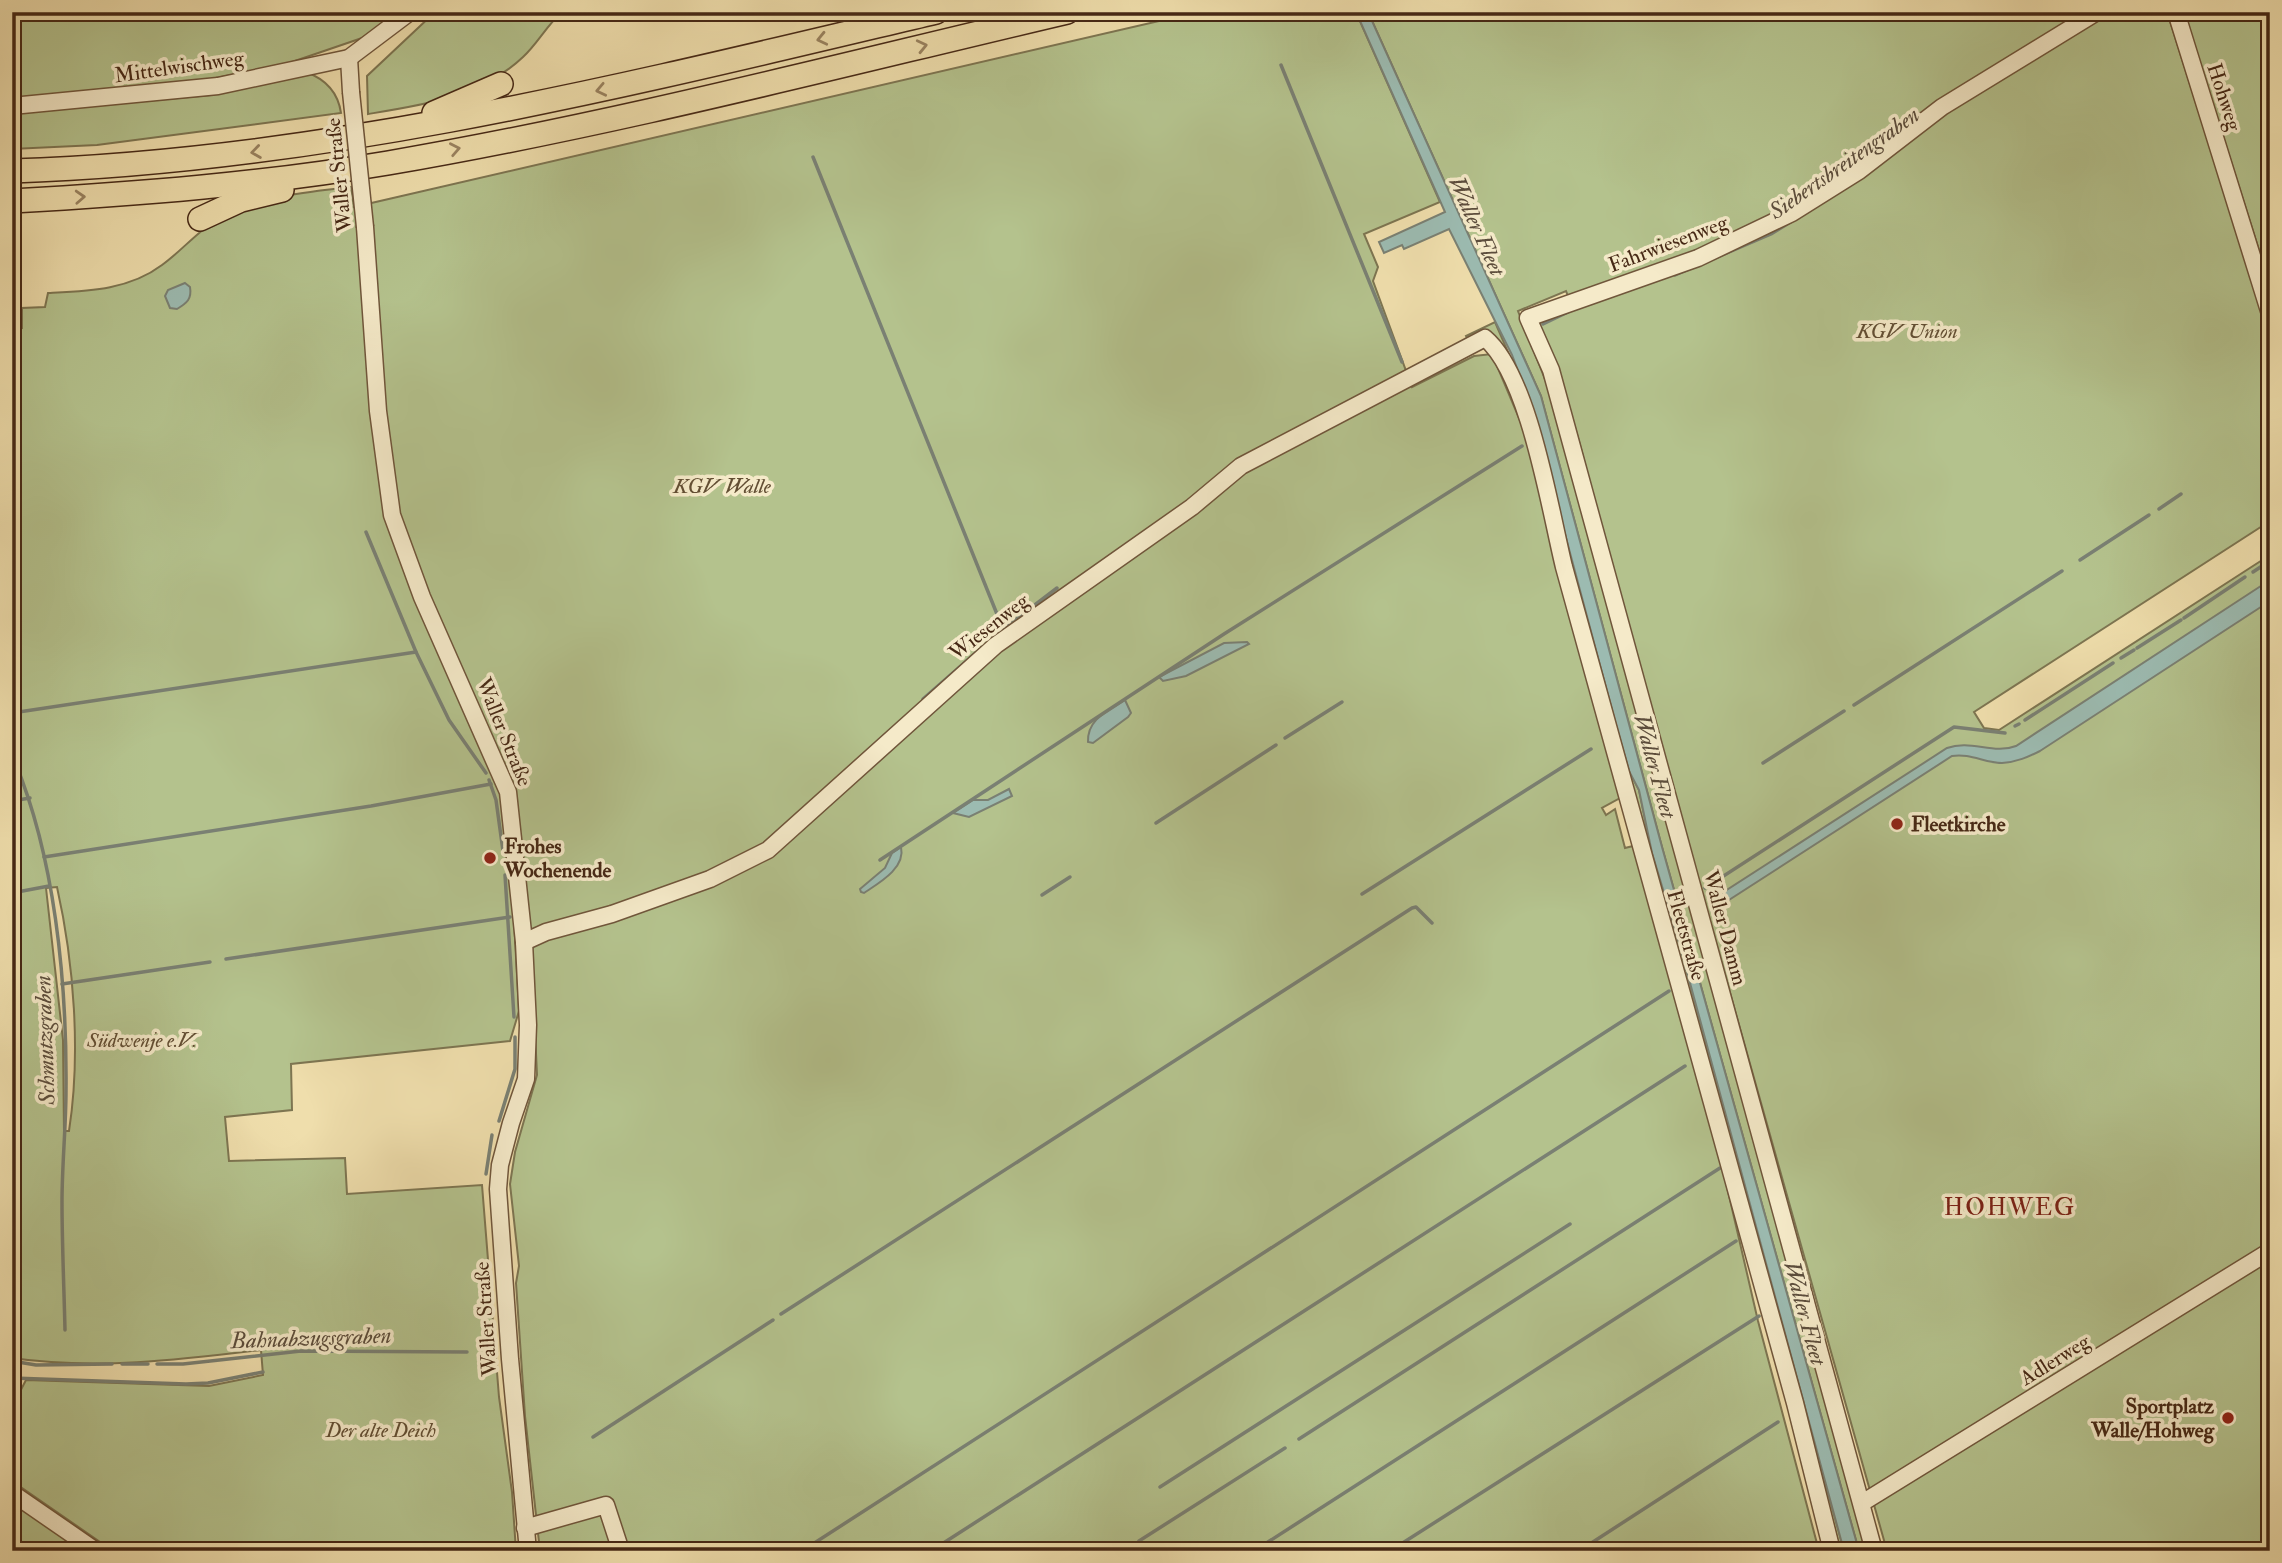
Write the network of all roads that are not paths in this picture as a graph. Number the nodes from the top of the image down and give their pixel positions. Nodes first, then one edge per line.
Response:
1 (411, 12) edge
2 (936, 12) edge
3 (1066, 12) edge
4 (2097, 12) edge
5 (2176, 12) edge
6 (349, 58) junction
7 (501, 84) dead end
8 (12, 106) edge
9 (387, 133) junction
10 (336, 170) junction
11 (12, 171) edge
12 (12, 201) edge
13 (200, 219) dead end
14 (2270, 314) edge
15 (1528, 318) joint
16 (1485, 338) joint
17 (524, 942) junction
18 (2270, 1251) edge
19 (12, 1493) edge
20 (1862, 1503) junction
21 (525, 1528) junction
22 (96, 1551) edge
23 (528, 1551) edge
24 (621, 1551) edge
25 (1832, 1551) edge
26 (1874, 1551) edge

1 - 6 street
2 -> 9 highway
10 -> 3 highway
4 - 15 street, Fahrwiesenweg
5 - 14 street, Hohweg
6 - 8 street, Mittelwischweg
6 - 17 street, Waller Straße, bridge
7 - 9 highway
9 -> 11 highway
12 -> 10 highway
10 - 13 highway
15 - 20 street, Waller Damm
16 - 17 street, Wiesenweg
16 - 25 street, Fleetstraße
17 - 21 street, Waller Straße
18 - 20 street, Adlerweg
19 - 22 street
20 - 26 street, Waller Damm
21 - 23 street, Waller Straße
21 - 24 street

